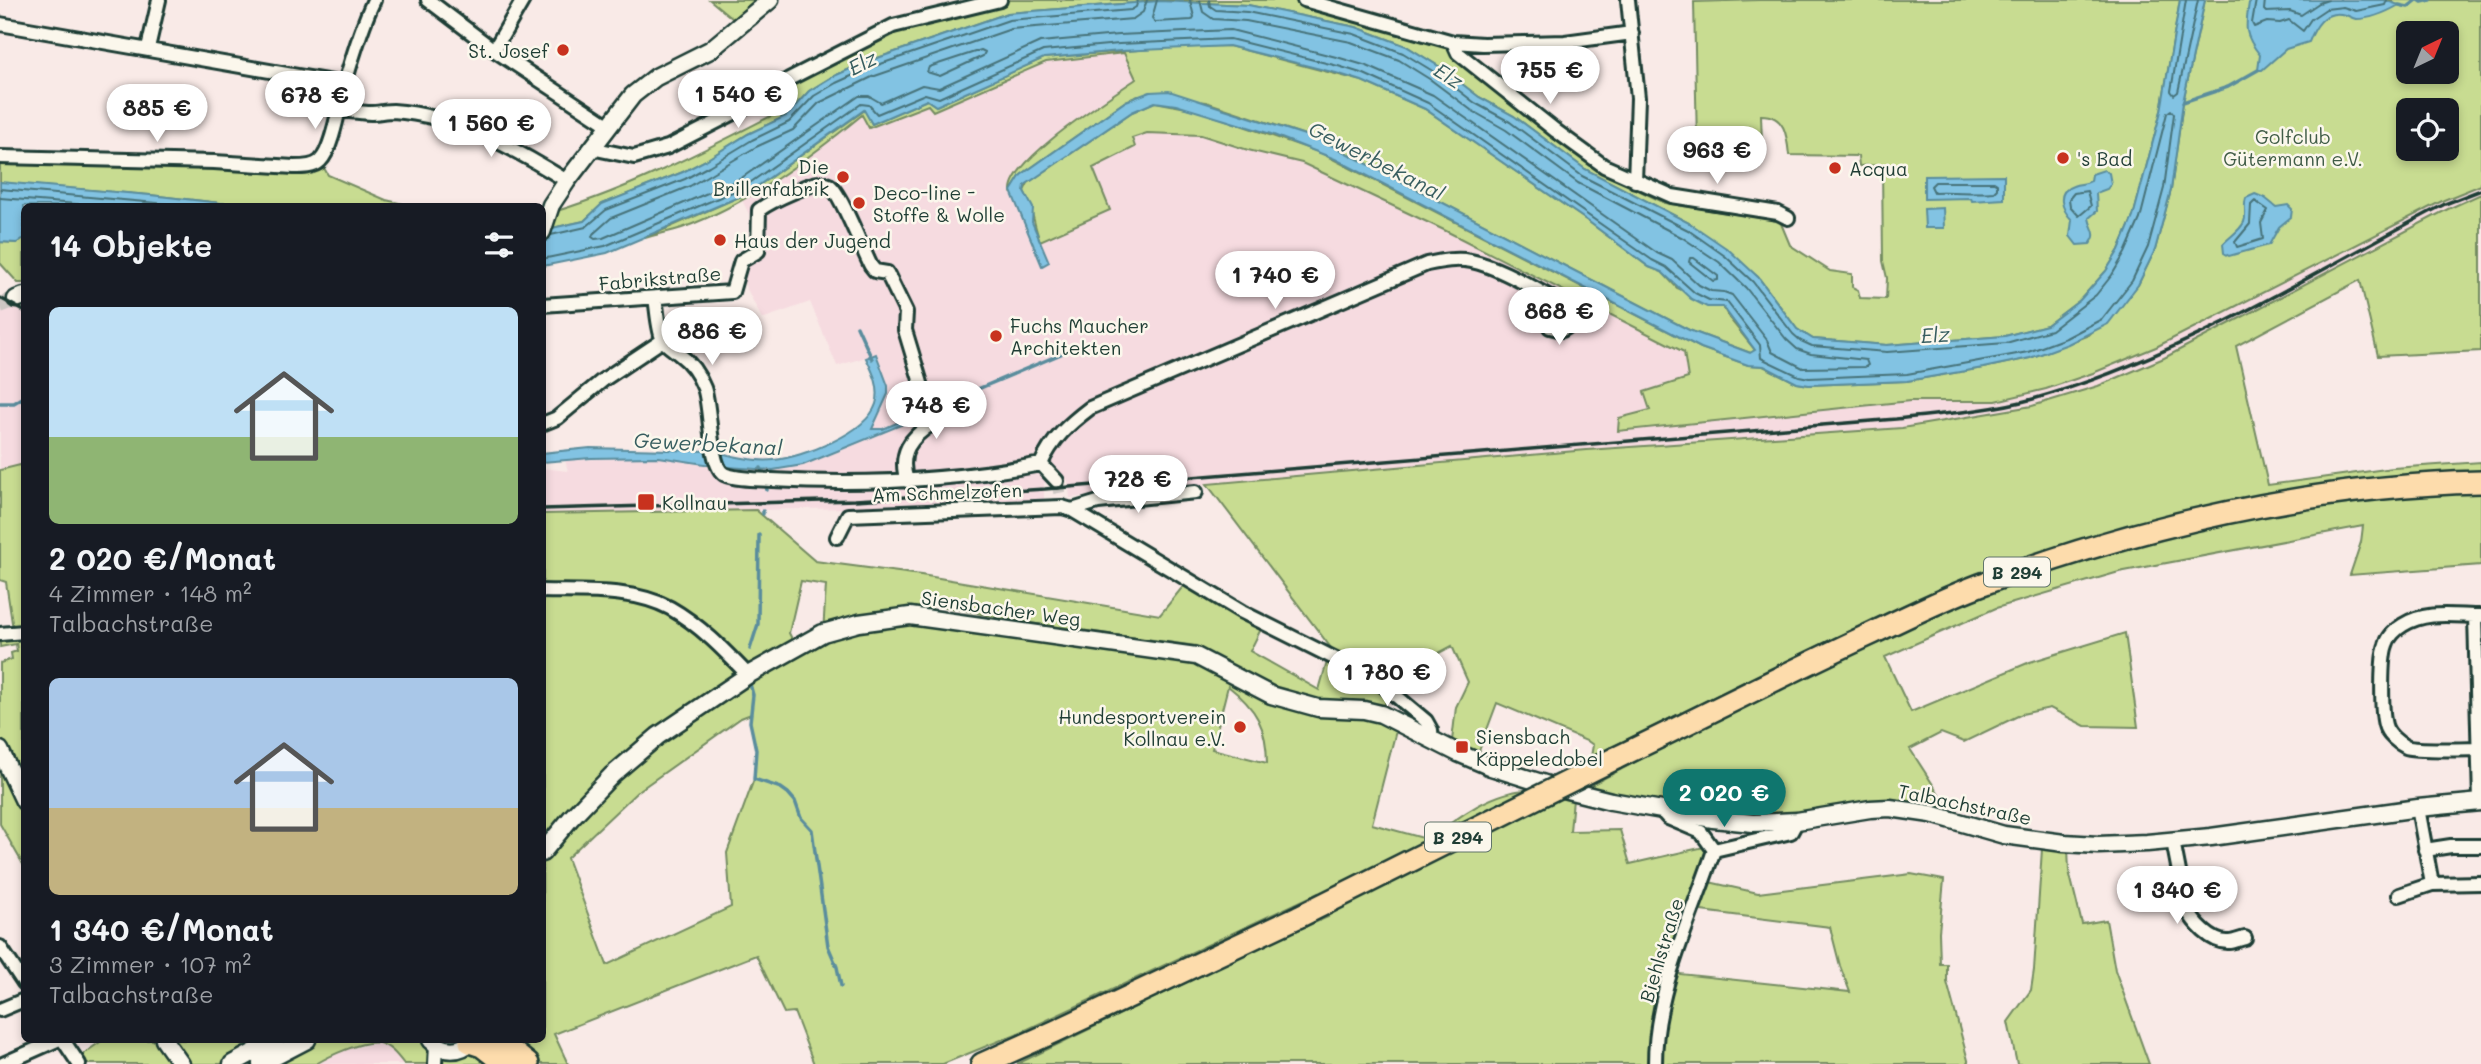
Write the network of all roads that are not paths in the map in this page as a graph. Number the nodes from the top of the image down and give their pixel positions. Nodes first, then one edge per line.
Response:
1 (159, 0) edge
2 (374, 0) edge
3 (428, 0) edge
4 (523, 0) edge
5 (770, 0) edge
6 (1000, 0) edge
7 (1304, 0) edge
8 (1628, 0) edge
9 (0, 24) edge
10 (1632, 33) junction
11 (1453, 41) junction
12 (148, 48) junction
13 (494, 50) junction
14 (344, 84) junction
15 (339, 111) junction
16 (608, 125) junction
17 (591, 148) junction
18 (0, 157) edge
19 (566, 181) junction
20 (1635, 181) junction
21 (1788, 218) dead end
22 (546, 220) edge
23 (1539, 292) dead end
24 (655, 298) junction
25 (546, 305) edge
26 (663, 340) junction
27 (546, 422) edge
28 (1041, 464) junction
29 (907, 481) junction
30 (1057, 481) tunnel mouth
31 (2481, 482) edge
32 (1196, 492) dead end
33 (1072, 510) junction
34 (837, 537) dead end
35 (546, 590) edge
36 (2478, 616) edge
37 (21, 632) edge
38 (0, 634) edge
39 (748, 674) junction
40 (1432, 740) junction
41 (2480, 749) edge
42 (0, 750) edge
43 (21, 795) edge
44 (2481, 802) edge
45 (2417, 808) junction
46 (1660, 809) junction
47 (1797, 821) junction
48 (2172, 841) junction
49 (2481, 845) edge
50 (546, 848) edge
51 (1714, 850) junction
52 (2425, 850) junction
53 (2481, 883) edge
54 (2432, 884) junction
55 (2399, 895) dead end
56 (2245, 938) dead end
57 (1, 952) edge
58 (21, 979) edge
59 (21, 1001) edge
60 (0, 1010) edge
61 (50, 1043) edge
62 (65, 1043) edge
63 (166, 1043) edge
64 (270, 1043) edge
65 (301, 1043) edge
66 (502, 1043) edge
67 (451, 1047) edge
68 (3, 1064) edge
69 (79, 1064) edge
70 (181, 1064) edge
71 (232, 1064) edge
72 (261, 1064) edge
73 (435, 1064) edge
74 (505, 1064) edge
75 (528, 1064) edge
76 (982, 1064) edge
77 (1655, 1064) edge

1 - 12 street
2 - 14 street
3 - 13 street
4 - 13 street
5 - 16 street
6 - 17 street
7 - 11 street
8 - 10 street
9 - 12 street
10 - 11 street
10 - 20 street
11 - 20 street
12 - 14 street
13 - 16 street
14 - 15 street
15 - 18 street
15 - 19 street
16 - 17 street
17 - 19 street
19 - 22 street
20 - 21 street
23 - 28 street
24 - 25 street, Fabrikstraße
24 - 26 street
24 - 29 street, Fabrikstraße
26 - 27 street
26 - 29 street
28 - 29 street
28 - 30 street, Am Schmelzofen
31 - 76 highway, B 294, bridge
32 - 33 street, Am Schmelzofen
33 - 34 street, Am Schmelzofen
33 - 40 street, Am Schmelzofen
35 - 39 street
36 - 41 street
36 - 41 street
37 - 38 street
39 - 40 street, Siensbacher Weg
39 - 50 street, Siensbacher Weg
40 - 46 street, Talbachstraße
41 - 44 street
42 - 43 street
44 - 45 street, Talbachstraße
45 - 48 street, Talbachstraße
45 - 52 street
46 - 47 street, Talbachstraße
46 - 51 street
47 - 48 street, Talbachstraße
47 - 51 street
48 - 56 street
49 - 52 street
51 - 77 street, Biehlstraße
52 - 54 street
53 - 54 street
54 - 55 street
57 - 58 street
59 - 60 street
61 - 68 street
62 - 69 street
63 - 70 street
64 - 71 street
65 - 72 street
66 - 75 highway
67 - 73 street
67 - 74 highway

